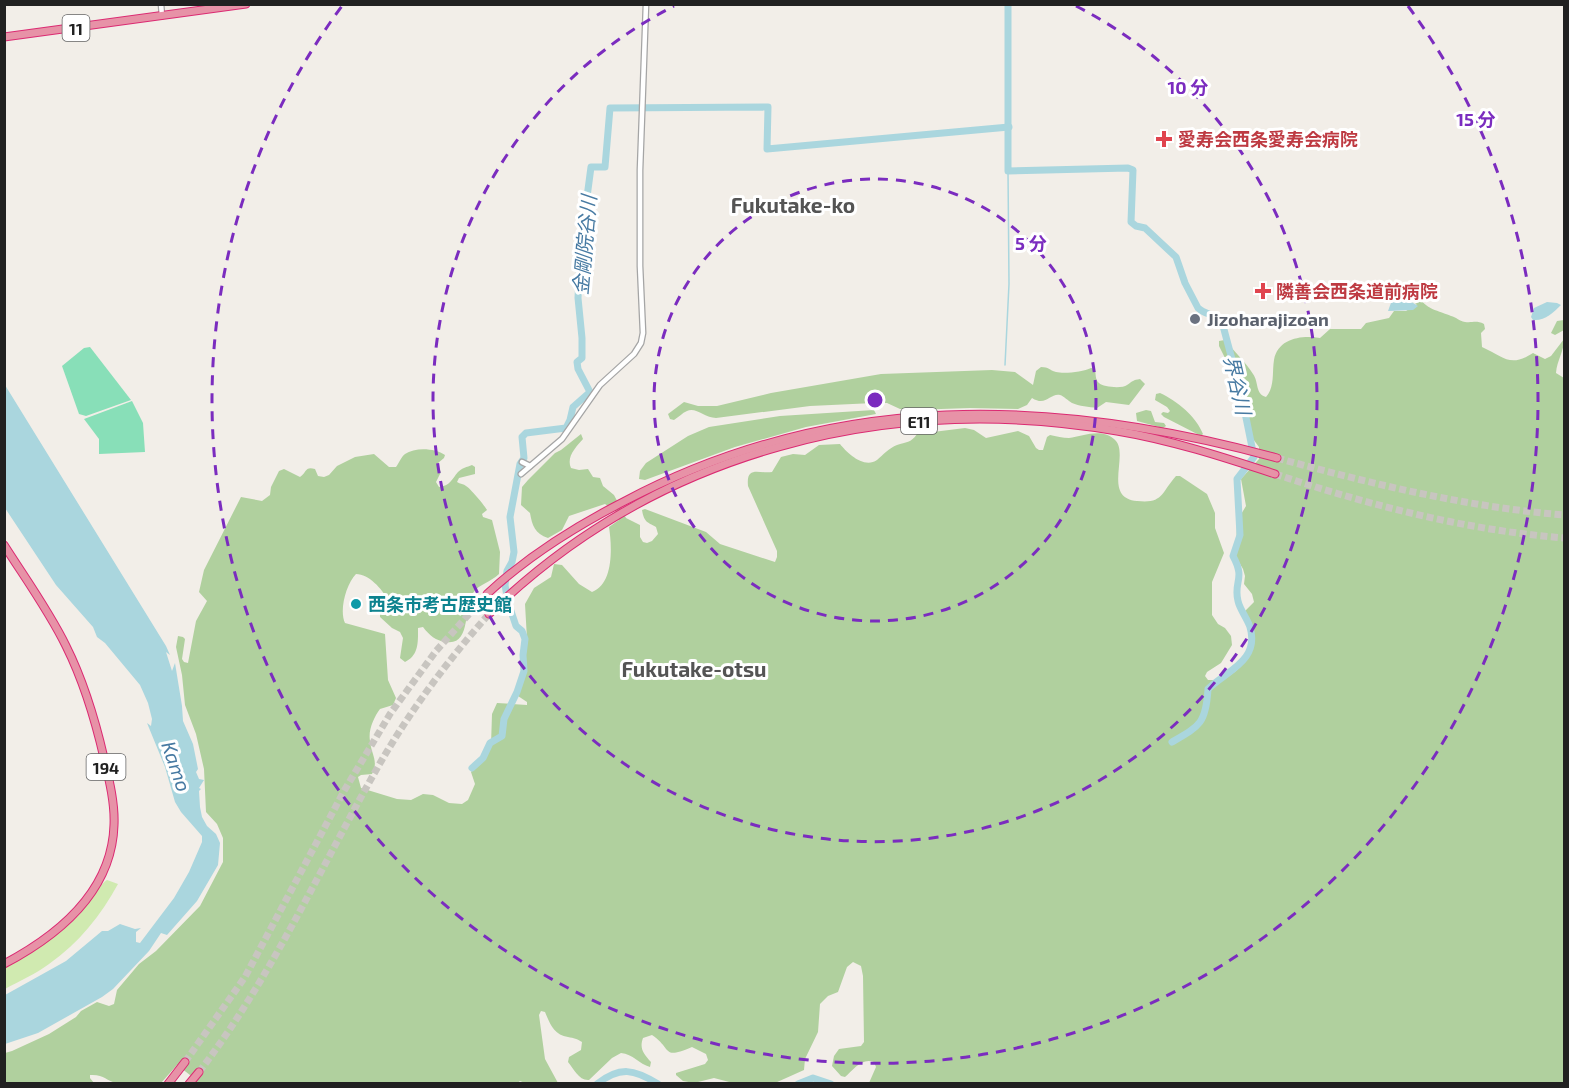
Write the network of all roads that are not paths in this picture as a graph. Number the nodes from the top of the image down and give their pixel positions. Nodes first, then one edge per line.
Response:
1 (161, 4) edge
2 (246, 4) edge
3 (645, 4) edge
4 (162, 16) junction
5 (4, 38) edge
6 (1277, 458) tunnel mouth
7 (522, 462) dead end
8 (532, 465) junction
9 (521, 474) dead end
10 (1275, 474) tunnel mouth
11 (4, 545) edge
12 (488, 592) tunnel mouth
13 (491, 611) tunnel mouth
14 (4, 964) edge
15 (184, 1063) tunnel mouth
16 (198, 1073) tunnel mouth
17 (168, 1083) edge
18 (189, 1083) edge

1 - 4 street
2 - 4 highway, 11
3 - 8 street
4 - 5 highway, 11
6 - 12 highway, E11
7 - 8 street
8 - 9 street
10 - 13 highway, E11
11 - 14 highway, 194
15 - 17 highway
16 - 18 highway

